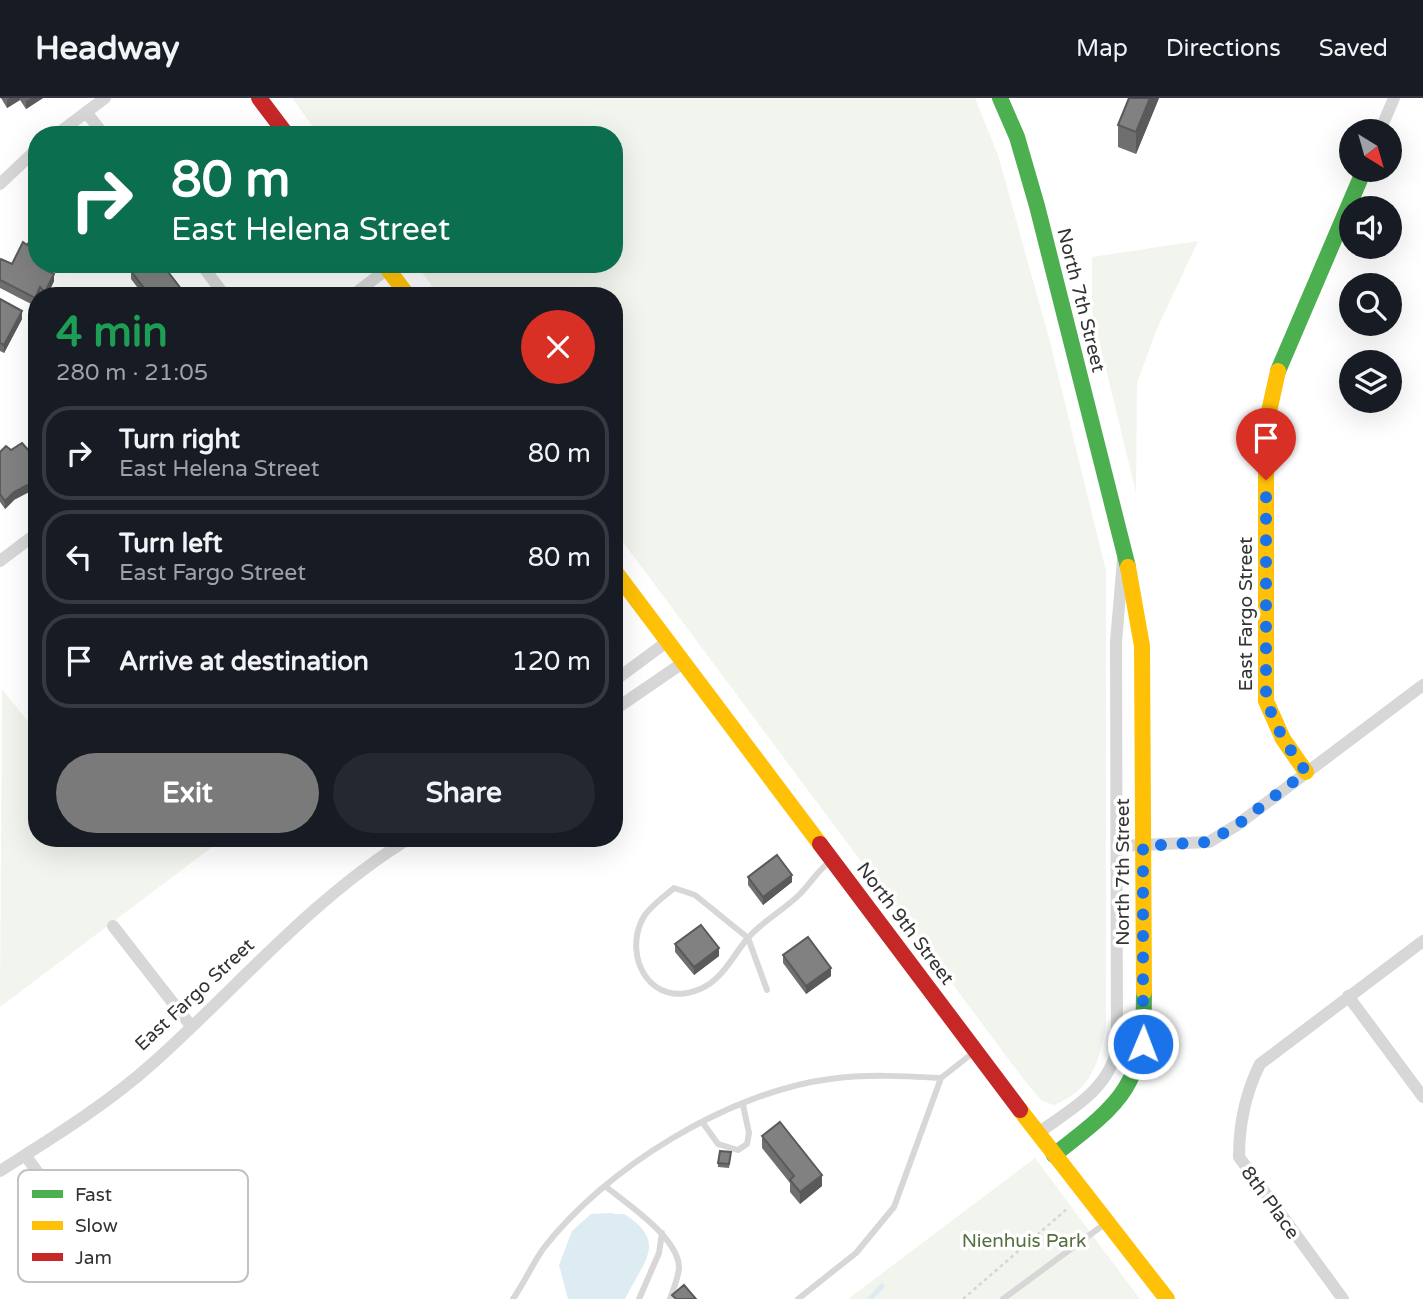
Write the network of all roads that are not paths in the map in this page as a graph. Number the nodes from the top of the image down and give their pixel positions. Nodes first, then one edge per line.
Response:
1 (105, 98) edge
2 (259, 98) edge
3 (1000, 98) edge
4 (1394, 98) edge
5 (86, 112) junction
6 (1385, 119) edge
7 (68, 126) edge
8 (97, 126) edge
9 (280, 126) edge
10 (28, 158) edge
11 (1359, 182) edge
12 (0, 184) edge
13 (379, 273) edge
14 (391, 273) edge
15 (363, 287) edge
16 (401, 287) edge
17 (28, 540) edge
18 (1123, 555) junction
19 (0, 561) edge
20 (623, 582) edge
21 (668, 641) junction
22 (684, 662) junction
23 (623, 674) edge
24 (1423, 685) edge
25 (623, 704) edge
26 (1306, 772) junction
27 (1117, 846) junction
28 (1143, 846) junction
29 (396, 847) edge
30 (833, 860) junction
31 (113, 926) dead end
32 (748, 938) junction
33 (1423, 941) edge
34 (767, 990) dead end
35 (1348, 996) junction
36 (191, 1027) junction
37 (975, 1051) junction
38 (941, 1078) junction
39 (1423, 1097) edge
40 (743, 1105) junction
41 (703, 1123) junction
42 (1038, 1133) junction
43 (25, 1155) junction
44 (1054, 1155) junction
45 (36, 1170) edge
46 (0, 1171) edge
47 (605, 1186) junction
48 (1107, 1222) junction
49 (662, 1233) junction
50 (513, 1299) edge
51 (639, 1299) edge
52 (670, 1299) edge
53 (798, 1299) edge
54 (1003, 1299) edge
55 (1167, 1299) edge
56 (1343, 1299) edge

1 - 5 street
2 - 9 street
3 - 18 street, North 7th Street
4 - 6 street
5 - 7 street
5 - 8 street
10 - 12 street
11 - 26 street, East Fargo Street
13 - 15 street
14 - 16 street
17 - 19 street
18 - 27 street, North 7th Street
18 - 28 street, North 7th Street
20 - 21 street, North 9th Street
21 - 22 street, North 9th Street
21 - 23 street
22 - 25 street
22 - 30 street, North 9th Street
24 - 26 street
26 - 28 street
27 - 28 street
27 - 42 street, North 7th Street
28 - 44 street, North 7th Street
29 - 36 street, East Fargo Street
30 - 32 lane
30 - 37 street, North 9th Street
31 - 36 street
32 - 32 lane
32 - 34 lane
33 - 35 street, 8th Place
35 - 39 street
35 - 56 street, 8th Place
36 - 43 street, East Fargo Street
37 - 38 lane
37 - 42 street, North 9th Street
38 - 40 lane
38 - 53 lane
40 - 41 lane
40 - 41 lane
41 - 47 lane
42 - 44 street, North 9th Street
43 - 45 street
43 - 46 street, East Fargo Street
44 - 48 street, North 9th Street
47 - 49 lane
47 - 50 lane
48 - 54 lane
48 - 55 street, North 9th Street
49 - 51 lane
49 - 52 lane

